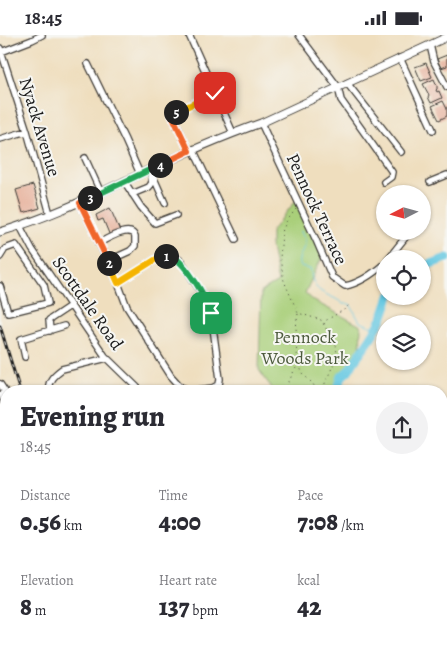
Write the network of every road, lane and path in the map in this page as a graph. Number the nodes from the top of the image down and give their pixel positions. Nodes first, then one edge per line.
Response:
1 (42, 35) edge
2 (189, 35) edge
3 (299, 35) edge
4 (447, 37) edge
5 (430, 45) junction
6 (0, 50) edge
7 (400, 58) junction
8 (88, 64) dead end
9 (347, 83) junction
10 (338, 87) junction
11 (447, 87) edge
12 (215, 93) junction
13 (261, 123) junction
14 (433, 130) dead end
15 (27, 131) junction
16 (233, 133) junction
17 (0, 139) edge
18 (191, 150) junction
19 (401, 152) dead end
20 (85, 158) dead end
21 (149, 170) junction
22 (140, 174) junction
23 (447, 175) edge
24 (124, 181) junction
25 (384, 182) dead end
26 (430, 182) dead end
27 (101, 193) junction
28 (132, 193) junction
29 (80, 203) junction
30 (165, 203) dead end
31 (299, 204) junction
32 (50, 214) junction
33 (176, 215) dead end
34 (20, 226) junction
35 (0, 232) edge
36 (236, 239) dead end
37 (403, 240) edge
38 (99, 243) junction
39 (395, 250) edge
40 (0, 257) edge
41 (108, 261) junction
42 (41, 262) junction
43 (32, 267) junction
44 (376, 272) edge
45 (118, 283) junction
46 (0, 286) edge
47 (352, 302) dead end
48 (70, 306) junction
49 (298, 313) junction
50 (321, 320) junction
51 (325, 321) junction
52 (324, 325) junction
53 (64, 327) dead end
54 (50, 331) junction
55 (25, 357) dead end
56 (107, 358) junction
57 (299, 365) junction
58 (48, 385) edge
59 (135, 385) edge
60 (179, 385) edge
61 (219, 385) edge
62 (288, 385) edge
63 (314, 385) edge
64 (324, 385) edge

1 - 6 street
2 - 12 street
3 - 10 street
4 - 5 main road
5 - 7 main road
5 - 11 street
6 - 15 street, Nyack Avenue
7 - 9 main road
7 - 14 street
8 - 22 street
9 - 10 main road
9 - 19 street
10 - 13 main road
10 - 25 street
12 - 16 street
12 - 18 street
13 - 16 main road
13 - 31 street, Pennock Terrace
15 - 17 street
15 - 32 street, Nyack Avenue
16 - 18 main road
18 - 21 main road
18 - 36 street
20 - 27 street
21 - 22 main road
21 - 28 street
21 - 30 street
22 - 24 main road
23 - 26 street
24 - 27 main road
24 - 28 street
27 - 29 main road
28 - 33 street
29 - 32 main road
29 - 38 street
31 - 44 street, Pennock Terrace
31 - 49 path
32 - 34 main road
34 - 35 main road
34 - 42 street, Scottdale Road
37 - 39 street
38 - 41 street
38 - 41 street
40 - 43 street
41 - 45 street
42 - 43 street
42 - 48 street, Scottdale Road
43 - 46 street
45 - 60 street
45 - 61 street
47 - 51 path
48 - 54 street
48 - 56 street, Scottdale Road
49 - 50 path
49 - 57 path
50 - 51 path
50 - 52 path
51 - 52 path
52 - 64 path
53 - 54 street
54 - 55 street
56 - 58 street
56 - 59 street, Scottdale Road
57 - 62 path
57 - 63 path

